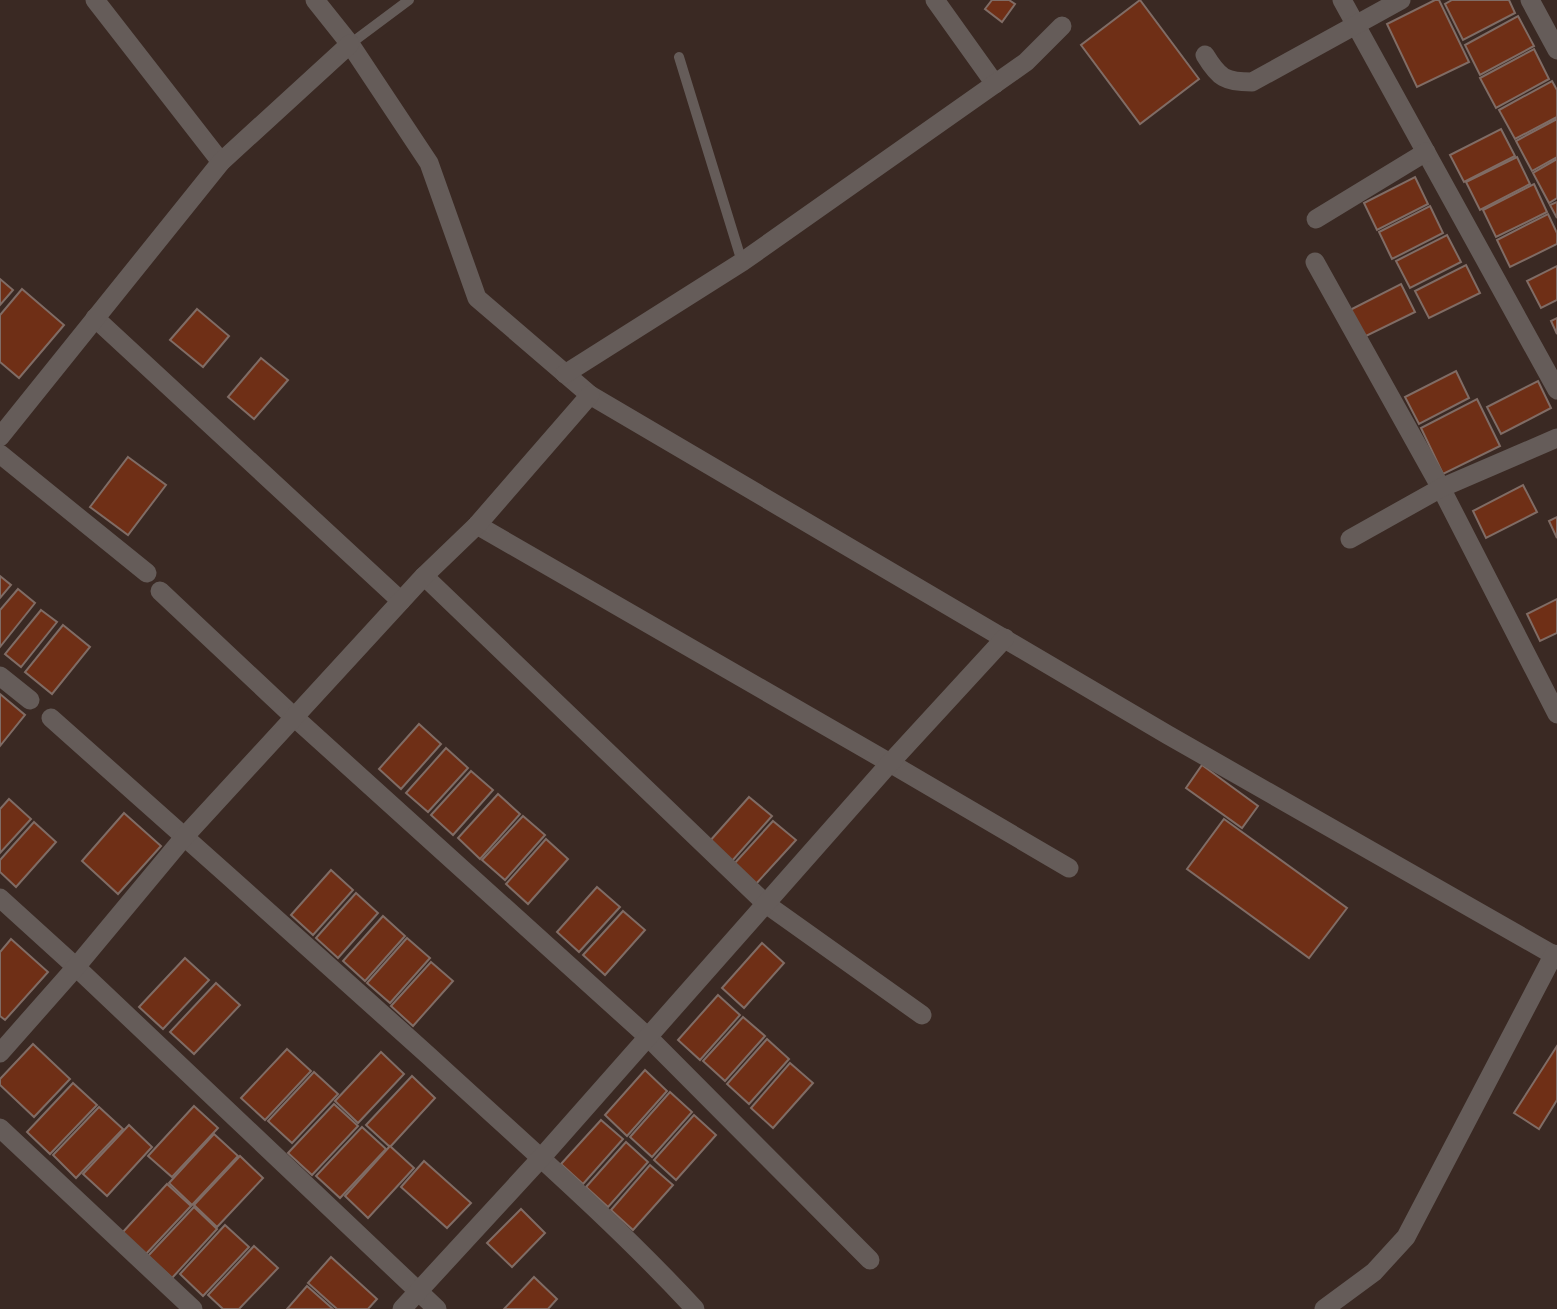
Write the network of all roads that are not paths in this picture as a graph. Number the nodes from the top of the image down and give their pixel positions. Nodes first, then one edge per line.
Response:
1 (95, 0) edge
2 (315, 0) edge
3 (409, 0) edge
4 (935, 0) edge
5 (1342, 0) edge
6 (1401, 0) edge
7 (1530, 0) edge
8 (1356, 25) junction
9 (1062, 26) dead end
10 (350, 44) junction
11 (1557, 50) edge
12 (1205, 55) dead end
13 (679, 57) dead end
14 (995, 84) junction
15 (1426, 152) junction
16 (221, 162) junction
17 (1316, 219) dead end
18 (742, 262) junction
19 (1315, 262) dead end
20 (95, 318) junction
21 (565, 374) junction
22 (1557, 390) edge
23 (590, 395) junction
24 (0, 438) edge
25 (1557, 438) edge
26 (0, 454) edge
27 (1441, 488) junction
28 (477, 526) junction
29 (1350, 539) dead end
30 (147, 573) dead end
31 (424, 576) junction
32 (160, 592) dead end
33 (401, 601) junction
34 (1005, 638) junction
35 (0, 676) edge
36 (30, 700) dead end
37 (1557, 713) edge
38 (293, 716) junction
39 (51, 718) dead end
40 (890, 763) junction
41 (185, 836) junction
42 (1069, 868) dead end
43 (0, 898) edge
44 (766, 904) junction
45 (1555, 956) edge
46 (76, 967) junction
47 (922, 1015) dead end
48 (648, 1037) junction
49 (0, 1053) edge
50 (0, 1128) edge
51 (541, 1158) junction
52 (870, 1260) dead end
53 (419, 1292) junction
54 (193, 1309) edge
55 (402, 1309) edge
56 (437, 1309) edge
57 (695, 1309) edge
58 (1324, 1309) edge

1 - 16 street
2 - 10 street
3 - 10 lane
4 - 14 street
5 - 8 street
6 - 8 street
7 - 11 street
8 - 12 street
8 - 15 street
9 - 14 street
10 - 16 street
10 - 21 street
13 - 18 lane
14 - 18 street
15 - 17 street
15 - 22 street
16 - 20 street
18 - 21 street
19 - 27 street
20 - 24 street
20 - 33 street
21 - 23 street
23 - 28 street
23 - 34 street
25 - 27 street
26 - 30 street
27 - 29 street
27 - 37 street
28 - 31 street
28 - 40 street
31 - 33 street
31 - 44 street
32 - 38 street
33 - 38 street
34 - 40 street
34 - 45 street
35 - 36 street
38 - 41 street
38 - 48 street
39 - 41 street
40 - 42 street
40 - 44 street
41 - 46 street
41 - 51 street
43 - 46 street
44 - 47 street
44 - 48 street
45 - 58 street
46 - 49 street
46 - 53 street
48 - 51 street
48 - 52 street
50 - 54 street
51 - 53 street
51 - 57 street
53 - 55 street
53 - 56 street

